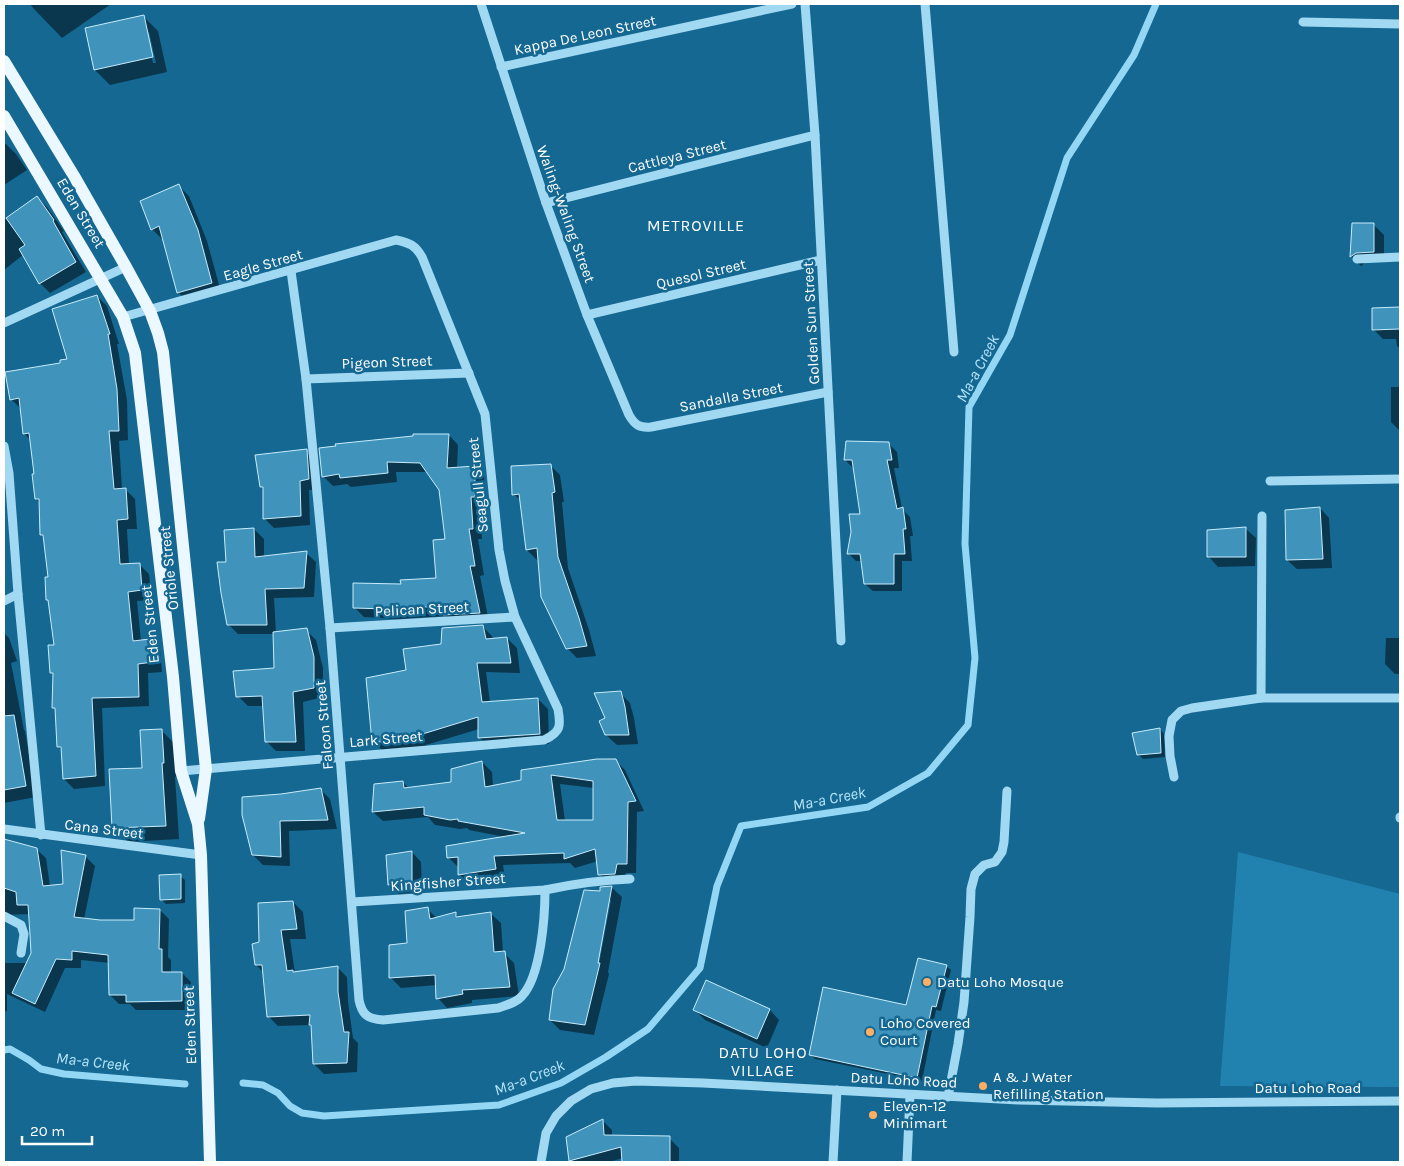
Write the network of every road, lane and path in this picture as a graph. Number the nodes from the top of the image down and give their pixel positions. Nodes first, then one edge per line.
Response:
1 (481, 4) edge
2 (792, 4) edge
3 (805, 4) edge
4 (925, 4) edge
5 (1303, 22) dead end
6 (1400, 24) edge
7 (4, 61) edge
8 (501, 68) junction
9 (4, 116) edge
10 (815, 135) junction
11 (546, 203) junction
12 (409, 243) joint
13 (1400, 257) edge
14 (1357, 259) dead end
15 (821, 260) junction
16 (126, 267) junction
17 (291, 271) junction
18 (101, 278) junction
19 (150, 311) junction
20 (587, 315) junction
21 (123, 318) junction
22 (4, 323) edge
23 (954, 352) dead end
24 (469, 373) junction
25 (306, 379) junction
26 (828, 392) junction
27 (638, 427) joint
28 (4, 446) edge
29 (7, 474) edge
30 (1400, 480) edge
31 (1270, 481) dead end
32 (1262, 516) dead end
33 (18, 594) junction
34 (4, 601) edge
35 (515, 617) junction
36 (330, 628) junction
37 (841, 641) dead end
38 (1261, 698) junction
39 (1400, 698) edge
40 (559, 729) joint
41 (341, 757) junction
42 (206, 769) junction
43 (181, 771) junction
44 (1174, 777) dead end
45 (1007, 791) dead end
46 (198, 824) junction
47 (4, 829) edge
48 (41, 834) junction
49 (201, 855) junction
50 (630, 879) dead end
51 (545, 890) junction
52 (352, 902) junction
53 (4, 916) edge
54 (21, 952) dead end
55 (837, 1090) junction
56 (910, 1095) junction
57 (948, 1096) junction
58 (1400, 1101) edge
59 (210, 1162) edge
60 (541, 1162) edge
61 (833, 1162) edge
62 (907, 1162) edge

1 - 8 street, Waling-Waling Street
2 - 8 street, Kappa De Leon Street
3 - 10 street, Golden Sun Street
4 - 23 street
5 - 6 street
7 - 16 main road, Eden Street
8 - 11 street, Waling-Waling Street
9 - 18 main road, Eden Street
10 - 11 street, Cattleya Street
10 - 15 street, Golden Sun Street
11 - 20 street, Waling-Waling Street
12 - 17 street, Eagle Street
12 - 24 street, Seagull Street
13 - 14 street
15 - 20 street, Quesol Street
15 - 26 street, Golden Sun Street
16 - 18 street
16 - 19 main road, Eden Street
17 - 19 street, Eagle Street
17 - 25 street, Falcon Street
18 - 21 main road, Eden Street
18 - 22 street
19 - 21 street, Eagle Street
19 - 42 main road, Oriole Street
20 - 27 street, Waling-Waling Street
21 - 43 main road, Eden Street
24 - 25 street, Pigeon Street
24 - 35 street, Seagull Street
25 - 36 street, Falcon Street
26 - 27 street, Sandalla Street
26 - 37 street, Golden Sun Street
28 - 29 street
29 - 33 street
30 - 31 street
32 - 38 street
33 - 34 street
33 - 48 street
35 - 36 street, Pelican Street
35 - 40 street, Seagull Street
36 - 41 street, Falcon Street
38 - 39 street
38 - 44 street
40 - 41 street, Lark Street
41 - 42 street, Lark Street
41 - 52 street, Falcon Street
42 - 43 street, Lark Street
42 - 46 main road, Oriole Street
43 - 46 main road, Eden Street
45 - 57 street
46 - 49 main road, Eden Street
47 - 48 street, Cana Street
48 - 49 street, Cana Street
49 - 59 main road, Eden Street
50 - 51 street, Kingfisher Street
51 - 52 street, Kingfisher Street
51 - 52 street, Falcon Street
53 - 54 street
55 - 56 street, Datu Loho Road
55 - 60 street, Datu Loho Road
55 - 61 street
56 - 57 street, Datu Loho Road
56 - 62 street
57 - 58 street, Datu Loho Road

